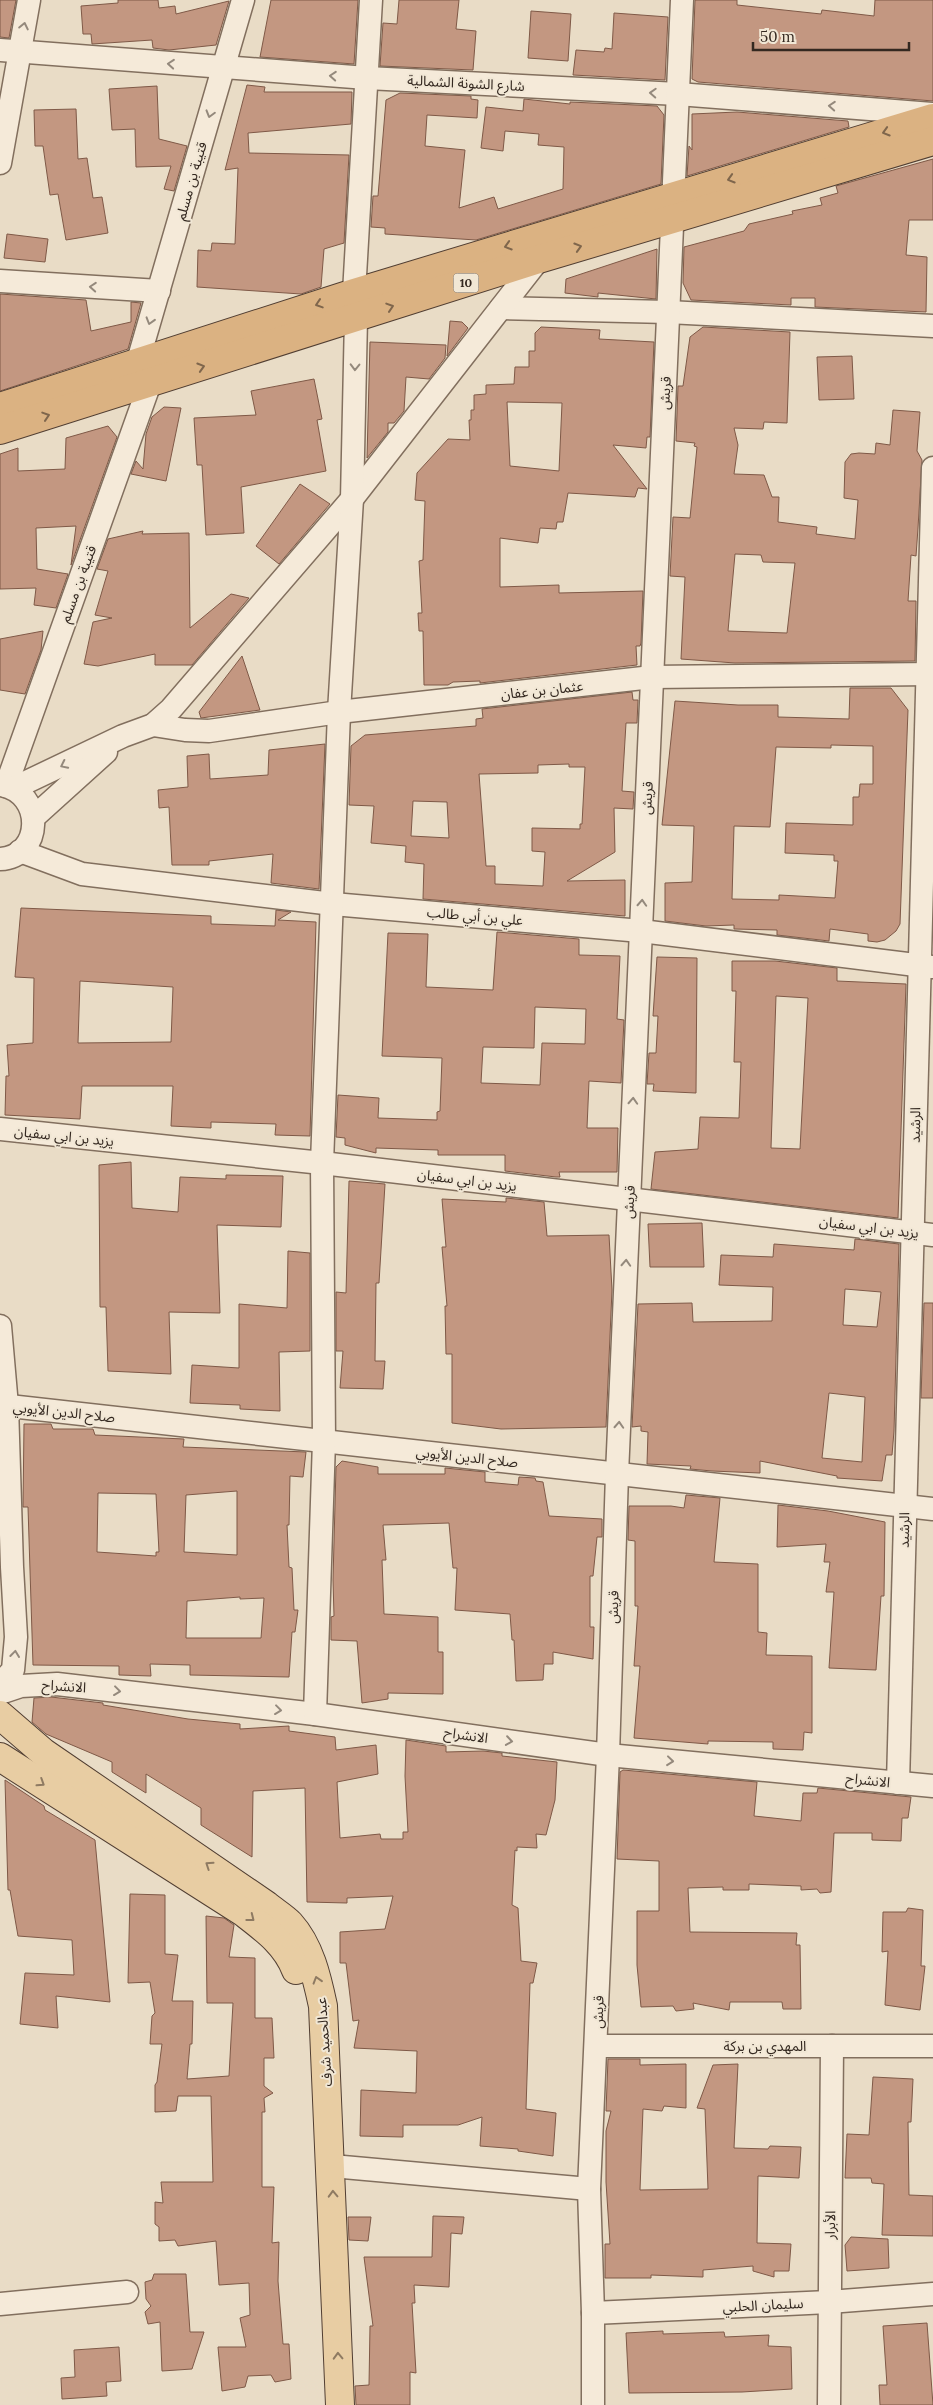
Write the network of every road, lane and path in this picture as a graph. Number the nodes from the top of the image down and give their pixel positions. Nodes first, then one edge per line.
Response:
1 (30, 0) edge
2 (243, 0) edge
3 (371, 0) edge
4 (682, 0) edge
5 (10, 50) edge
6 (223, 68) junction
7 (367, 78) junction
8 (678, 94) junction
9 (933, 114) edge
10 (933, 118) edge
11 (933, 141) edge
12 (0, 163) edge
13 (673, 207) junction
14 (539, 259) junction
15 (0, 281) edge
16 (159, 291) junction
17 (355, 306) junction
18 (501, 308) junction
19 (668, 312) junction
20 (933, 326) edge
21 (144, 372) junction
22 (0, 407) edge
23 (0, 430) edge
24 (933, 468) edge
25 (352, 499) junction
26 (931, 588) edge
27 (930, 674) edge
28 (652, 677) junction
29 (339, 712) junction
30 (153, 725) junction
31 (123, 736) junction
32 (7, 786) edge
33 (34, 817) junction
34 (10, 855) edge
35 (333, 904) junction
36 (641, 931) junction
37 (926, 966) edge
38 (0, 1129) edge
39 (322, 1163) junction
40 (629, 1199) junction
41 (923, 1233) edge
42 (0, 1326) edge
43 (3, 1406) edge
44 (324, 1441) junction
45 (617, 1474) junction
46 (905, 1506) junction
47 (933, 1509) edge
48 (15, 1619) junction
49 (0, 1636) edge
50 (0, 1684) edge
51 (0, 1694) edge
52 (315, 1714) junction
53 (0, 1715) edge
54 (608, 1755) junction
55 (0, 1757) edge
56 (898, 1783) junction
57 (933, 1786) edge
58 (596, 2046) junction
59 (832, 2046) junction
60 (933, 2046) edge
61 (332, 2166) junction
62 (589, 2189) junction
63 (127, 2292) dead end
64 (933, 2294) edge
65 (829, 2302) junction
66 (0, 2304) edge
67 (594, 2313) junction
68 (321, 2405) edge
69 (340, 2405) edge
70 (593, 2405) edge
71 (829, 2405) edge

5 -> 1 street
2 - 6 street, قتيبة بن مسلم
3 - 7 street
4 - 8 street, قريش
6 -> 5 street, شارع الشونة الشمالية
5 - 12 street
7 -> 6 street, شارع الشونة الشمالية
6 -> 16 street, قتيبة بن مسلم
8 -> 7 street, شارع الشونة الشمالية
7 - 17 street
9 -> 8 street, شارع الشونة الشمالية
8 - 13 street, قريش
10 -> 13 highway, 10
11 - 13 highway, 10
14 -> 13 highway, 10
13 -> 17 highway, 10
13 - 19 street, قريش
17 -> 14 highway, 10
14 - 18 street
16 -> 15 street
16 -> 21 street, قتيبة بن مسلم
17 - 21 highway, 10
17 -> 25 street
18 - 19 street
18 - 25 street
19 - 20 street
19 - 28 street, قريش
21 - 22 highway, 10
23 -> 21 highway, 10
21 - 32 street, قتيبة بن مسلم
24 - 26 street, الرشيد
25 - 29 street
25 - 30 street
26 - 27 street, الرشيد
27 - 28 street, عثمان بن عفان
27 - 37 street, الرشيد
28 - 29 street, عثمان بن عفان
36 -> 28 street, قريش
29 - 30 street, عثمان بن عفان
29 - 35 street
30 - 31 street
31 -> 32 street
31 - 33 street
32 - 33 street
33 - 34 street
34 - 35 street, علي بن أبي طالب
35 - 36 street, علي بن أبي طالب
35 - 39 street
36 - 37 street, علي بن أبي طالب
40 -> 36 street, قريش
37 - 41 street, الرشيد
38 - 39 street, يزيد بن ابي سفيان
39 - 40 street, يزيد بن ابي سفيان
39 - 44 street
40 - 41 street, يزيد بن ابي سفيان
45 -> 40 street, قريش
41 - 46 street, الرشيد
42 - 43 street
43 - 44 street, صلاح الدين الأيوبي
43 - 48 street
44 - 45 street, صلاح الدين الأيوبي
44 - 52 street
45 - 46 street, صلاح الدين الأيوبي
45 - 54 street, قريش
46 - 47 street, صلاح الدين الأيوبي
46 - 56 street, الرشيد
48 - 49 street
50 -> 48 street
51 -> 52 street, الانشراح
52 -> 54 street, الانشراح
61 -> 53 main road, عبدالحميد شرف
54 -> 56 street, الانشراح
54 - 58 street, قريش
55 -> 68 main road, عبدالحميد شرف
56 - 57 street, الانشراح
58 - 59 street, المهدي بن بركة
58 - 62 street, قريش
59 - 60 street, المهدي بن بركة
59 - 65 street, الأبرار
61 - 62 street
69 -> 61 main road, عبدالحميد شرف
62 - 67 street, قريش
63 - 66 street
64 - 65 street, سليمان الحلبي
65 - 67 street, سليمان الحلبي
65 - 71 street, الأبرار
67 - 70 street, قريش

